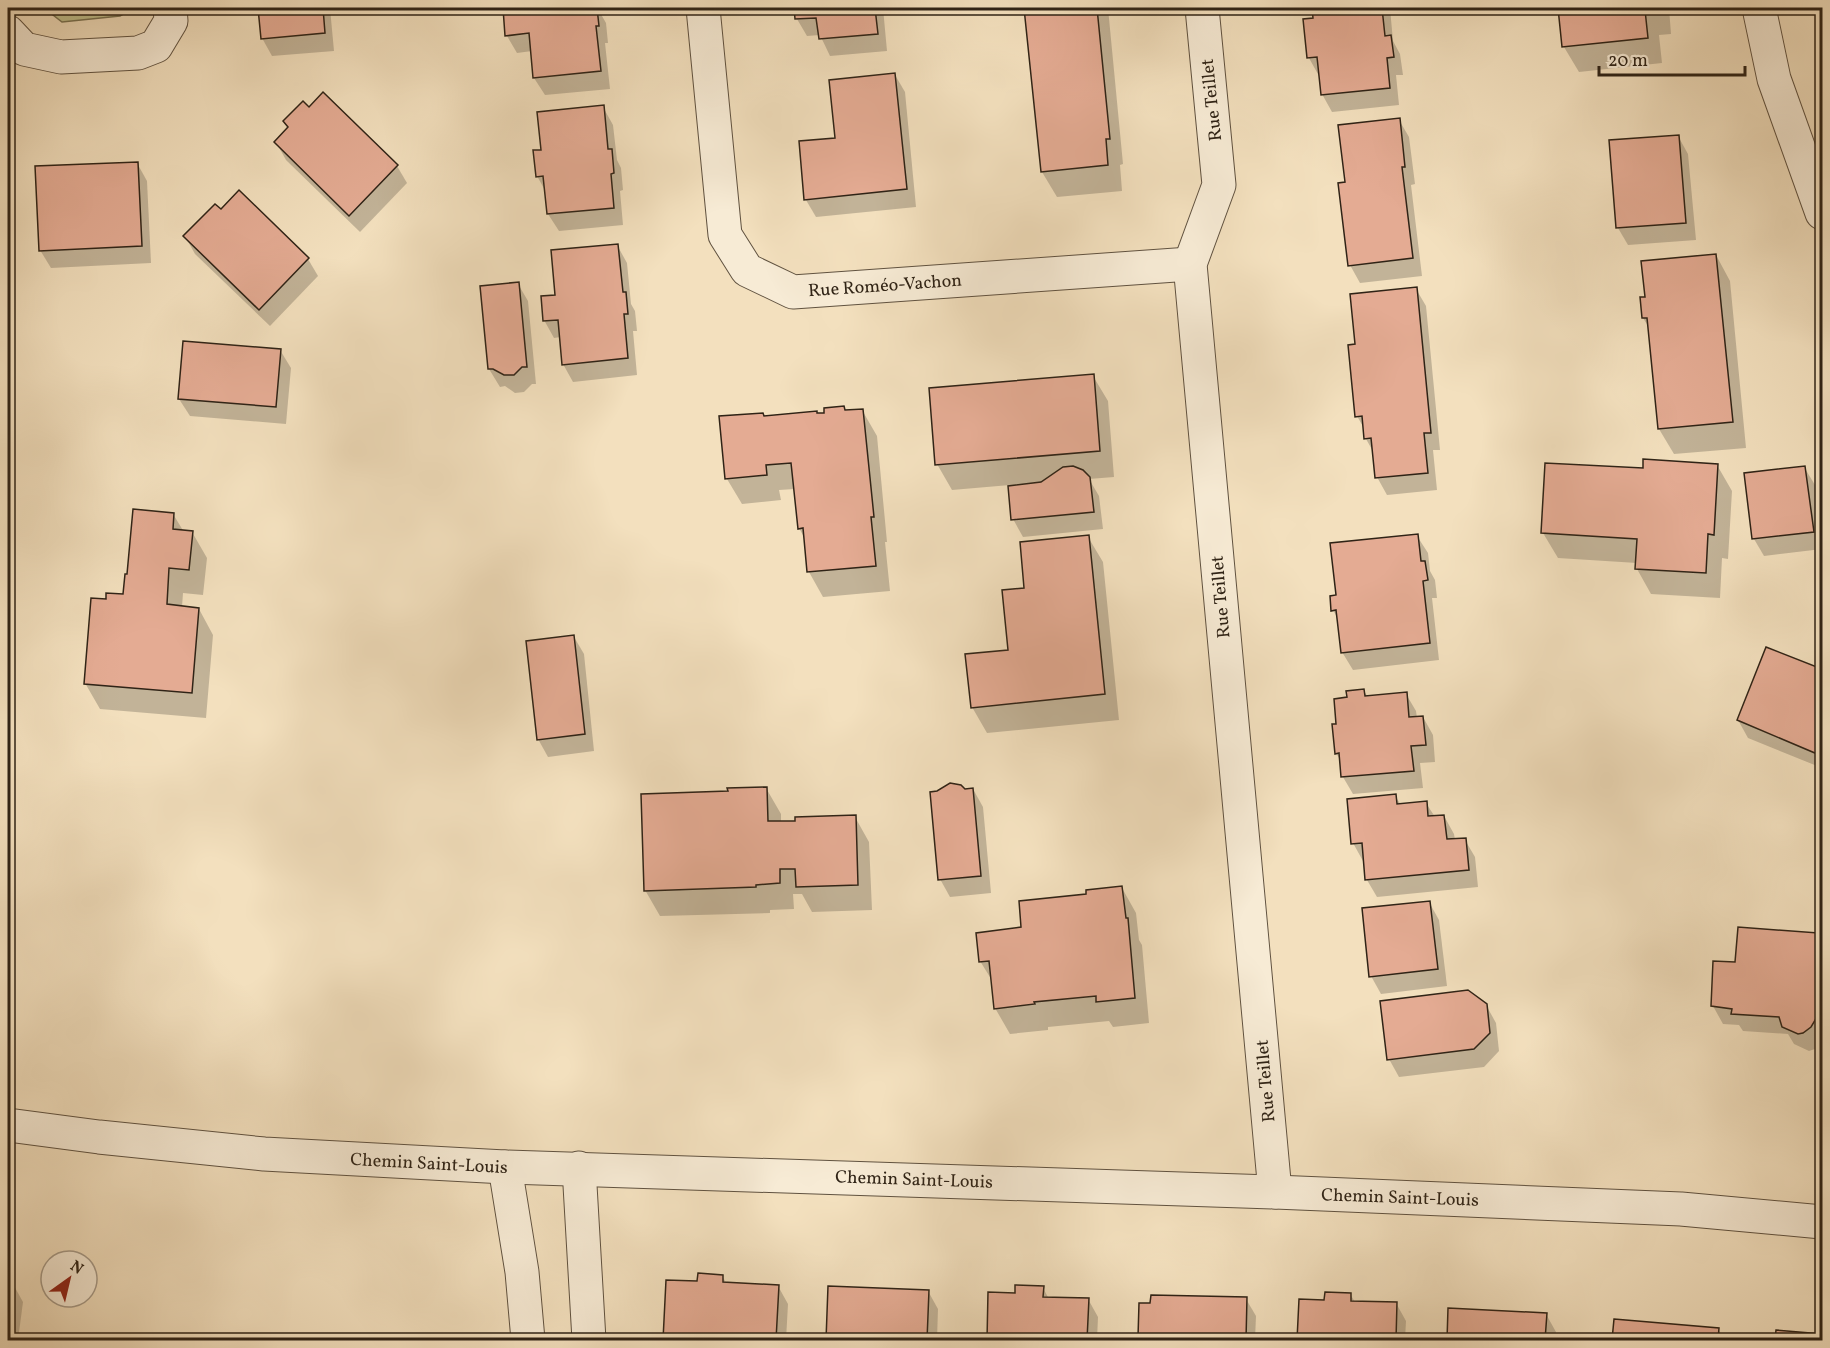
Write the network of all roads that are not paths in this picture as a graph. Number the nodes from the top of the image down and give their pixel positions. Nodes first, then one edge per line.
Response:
1 (170, 8) edge
2 (703, 8) edge
3 (1202, 8) edge
4 (1759, 8) edge
5 (8, 32) edge
6 (1822, 213) edge
7 (1190, 264) junction
8 (8, 1125) edge
9 (505, 1167) junction
10 (579, 1168) junction
11 (1275, 1192) junction
12 (1822, 1222) edge
13 (528, 1341) edge
14 (589, 1341) edge

1 - 5 street
2 - 7 street, Rue Roméo-Vachon
3 - 7 street, Rue Teillet
4 - 6 street
7 - 11 street, Rue Teillet
8 - 9 street, Chemin Saint-Louis
9 - 10 street, Chemin Saint-Louis
9 - 13 street
10 - 11 street, Chemin Saint-Louis
10 - 14 street
11 - 12 street, Chemin Saint-Louis

